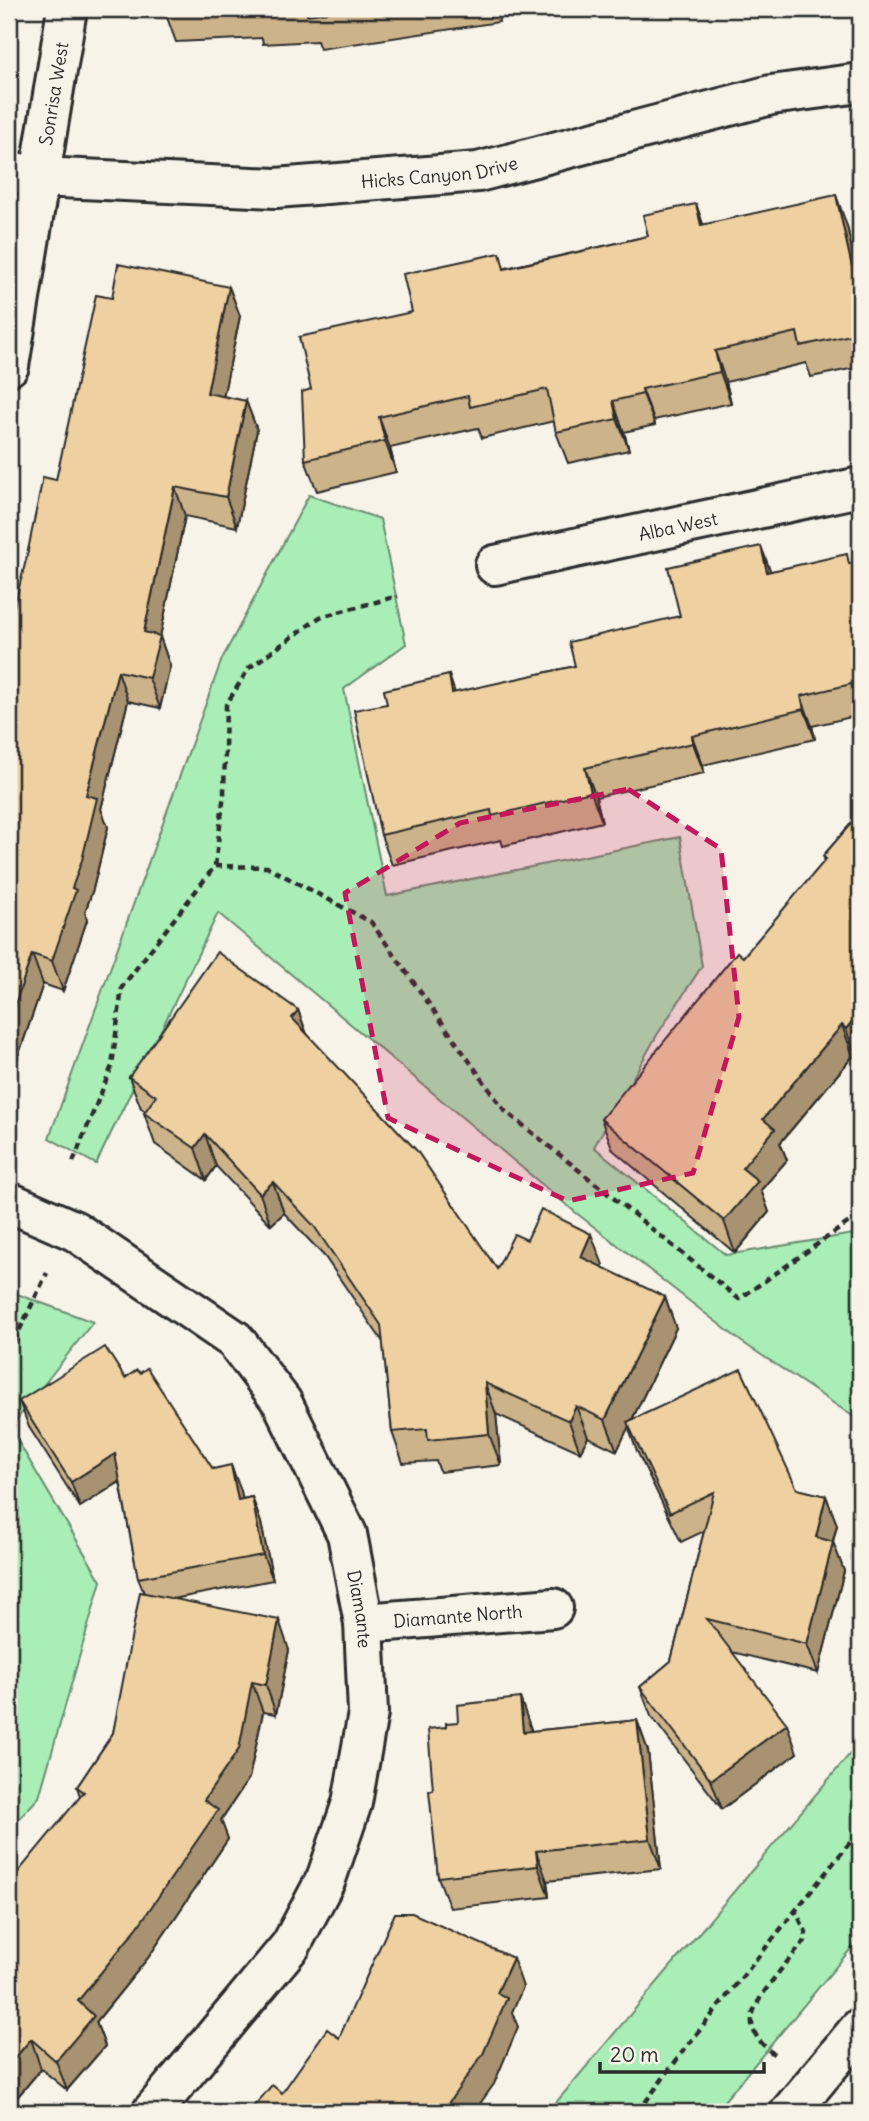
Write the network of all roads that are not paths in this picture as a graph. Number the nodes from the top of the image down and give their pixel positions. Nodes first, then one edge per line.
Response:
1 (66, 9) edge
2 (860, 83) edge
3 (24, 174) edge
4 (9, 366) edge
5 (860, 487) edge
6 (495, 565) dead end
7 (9, 1202) edge
8 (553, 1608) dead end
9 (364, 1623) junction
10 (860, 2028) edge
11 (152, 2112) edge
12 (790, 2112) edge

1 - 3 street, Sonrisa West
2 - 3 street, Hicks Canyon Drive
3 - 4 street, Sonrisa West
5 - 6 street, Alba West
7 - 9 street, Diamante
8 - 9 street, Diamante North
9 - 11 street, Diamante
10 - 12 street

